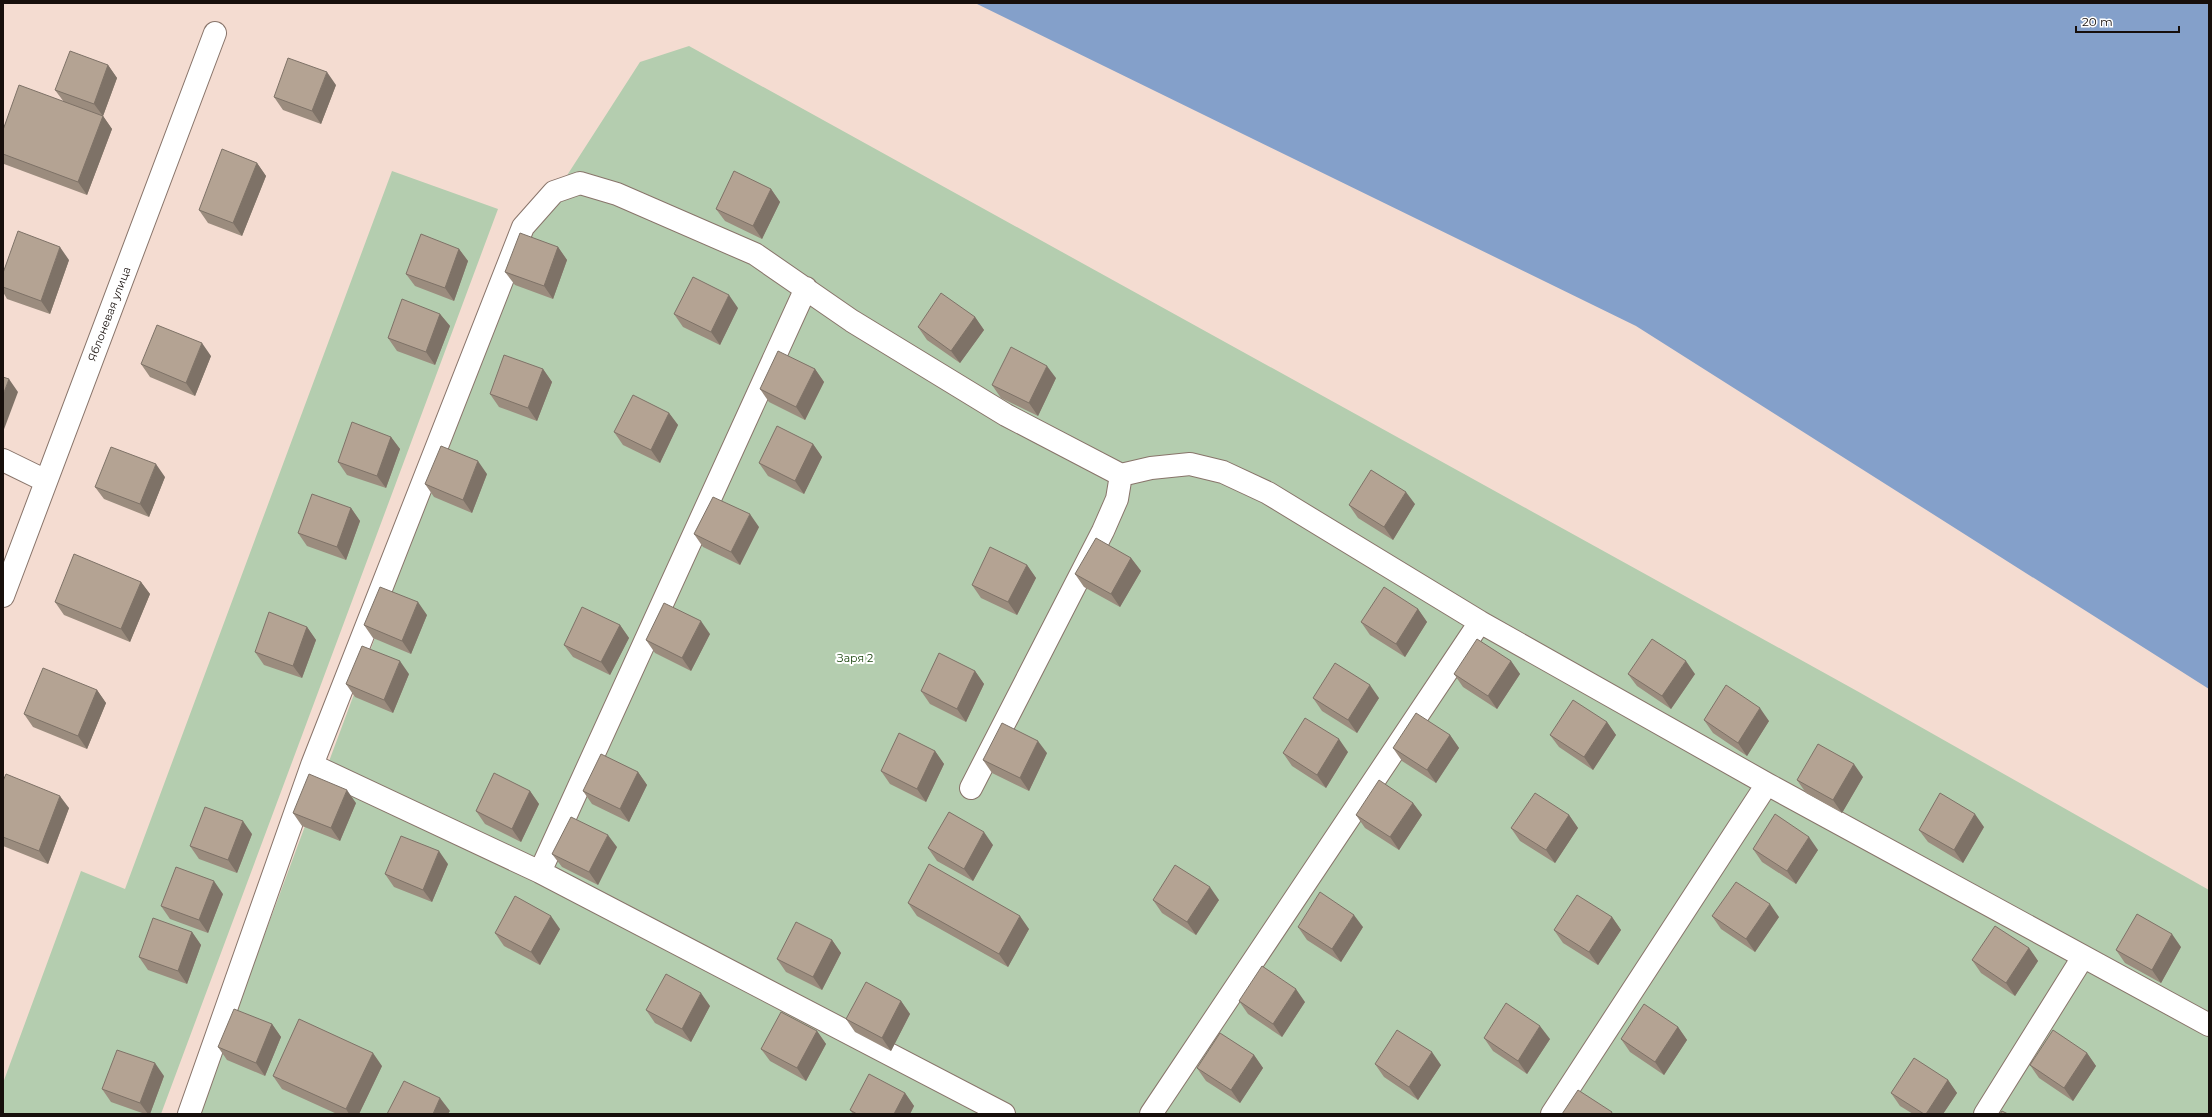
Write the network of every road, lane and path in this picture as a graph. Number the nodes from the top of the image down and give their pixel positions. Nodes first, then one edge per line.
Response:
1 (215, 33) dead end
2 (806, 288) junction
3 (3, 460) edge
4 (1121, 474) junction
5 (46, 481) junction
6 (3, 596) edge
7 (1480, 622) junction
8 (312, 765) junction
9 (1767, 784) junction
10 (971, 788) dead end
11 (540, 872) junction
12 (2084, 957) junction
13 (2209, 1025) edge
14 (192, 1113) edge
15 (1004, 1114) edge
16 (1151, 1114) edge
17 (1552, 1114) edge
18 (1985, 1114) edge

1 - 5 street, Яблоневая улица
2 - 4 street
2 - 8 street
2 - 11 street
3 - 5 street
4 - 7 street
4 - 10 street
5 - 6 street, Яблоневая улица
7 - 9 street
7 - 16 street
8 - 11 street
8 - 14 street
9 - 12 street
9 - 17 street
11 - 15 street
12 - 13 street
12 - 18 street

